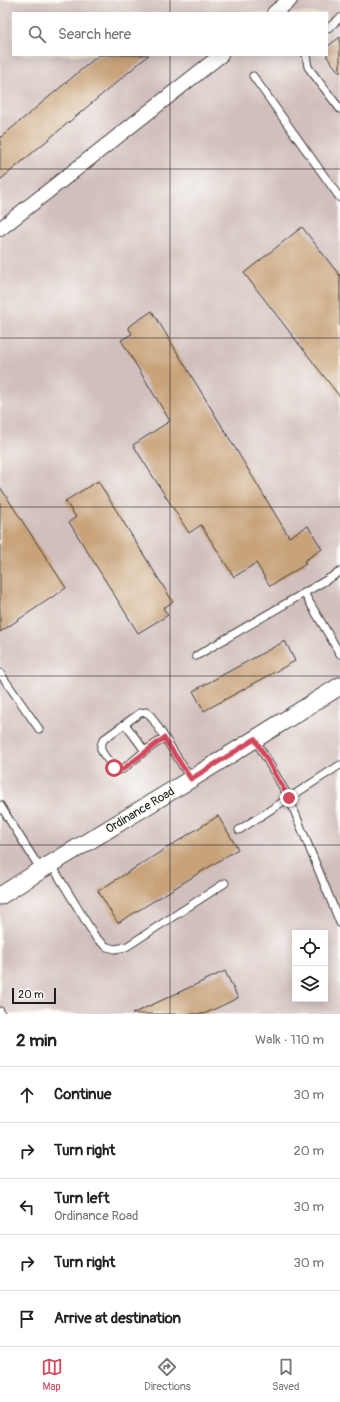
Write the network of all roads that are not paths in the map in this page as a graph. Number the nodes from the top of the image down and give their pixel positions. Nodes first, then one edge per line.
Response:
1 (290, 0) edge
2 (275, 12) edge
3 (340, 18) edge
4 (328, 28) edge
5 (220, 56) edge
6 (306, 56) edge
7 (253, 76) dead end
8 (340, 109) edge
9 (337, 187) edge
10 (340, 198) edge
11 (0, 229) edge
12 (340, 572) edge
13 (304, 593) junction
14 (340, 654) edge
15 (196, 656) dead end
16 (0, 672) edge
17 (340, 686) edge
18 (125, 724) junction
19 (39, 729) dead end
20 (164, 738) junction
21 (255, 739) junction
22 (145, 751) junction
23 (340, 765) edge
24 (191, 779) junction
25 (289, 798) junction
26 (0, 805) edge
27 (239, 830) dead end
28 (46, 867) junction
29 (224, 883) dead end
30 (0, 896) edge
31 (340, 923) edge
32 (0, 1011) edge
33 (2, 1014) edge

1 - 2 street
3 - 4 lane
5 - 11 street
6 - 8 lane
7 - 9 lane
9 - 10 lane
12 - 13 lane
13 - 14 lane
13 - 15 lane
16 - 19 lane
17 - 21 street, Ordinance Road
18 - 20 lane
18 - 22 lane
18 - 22 lane
20 - 22 lane
20 - 24 lane
21 - 24 street, Ordinance Road
21 - 25 lane
23 - 25 lane
24 - 28 street, Ordinance Road
25 - 27 lane
25 - 31 lane
26 - 28 lane
28 - 29 lane
28 - 30 street, Ordinance Road
32 - 33 lane

